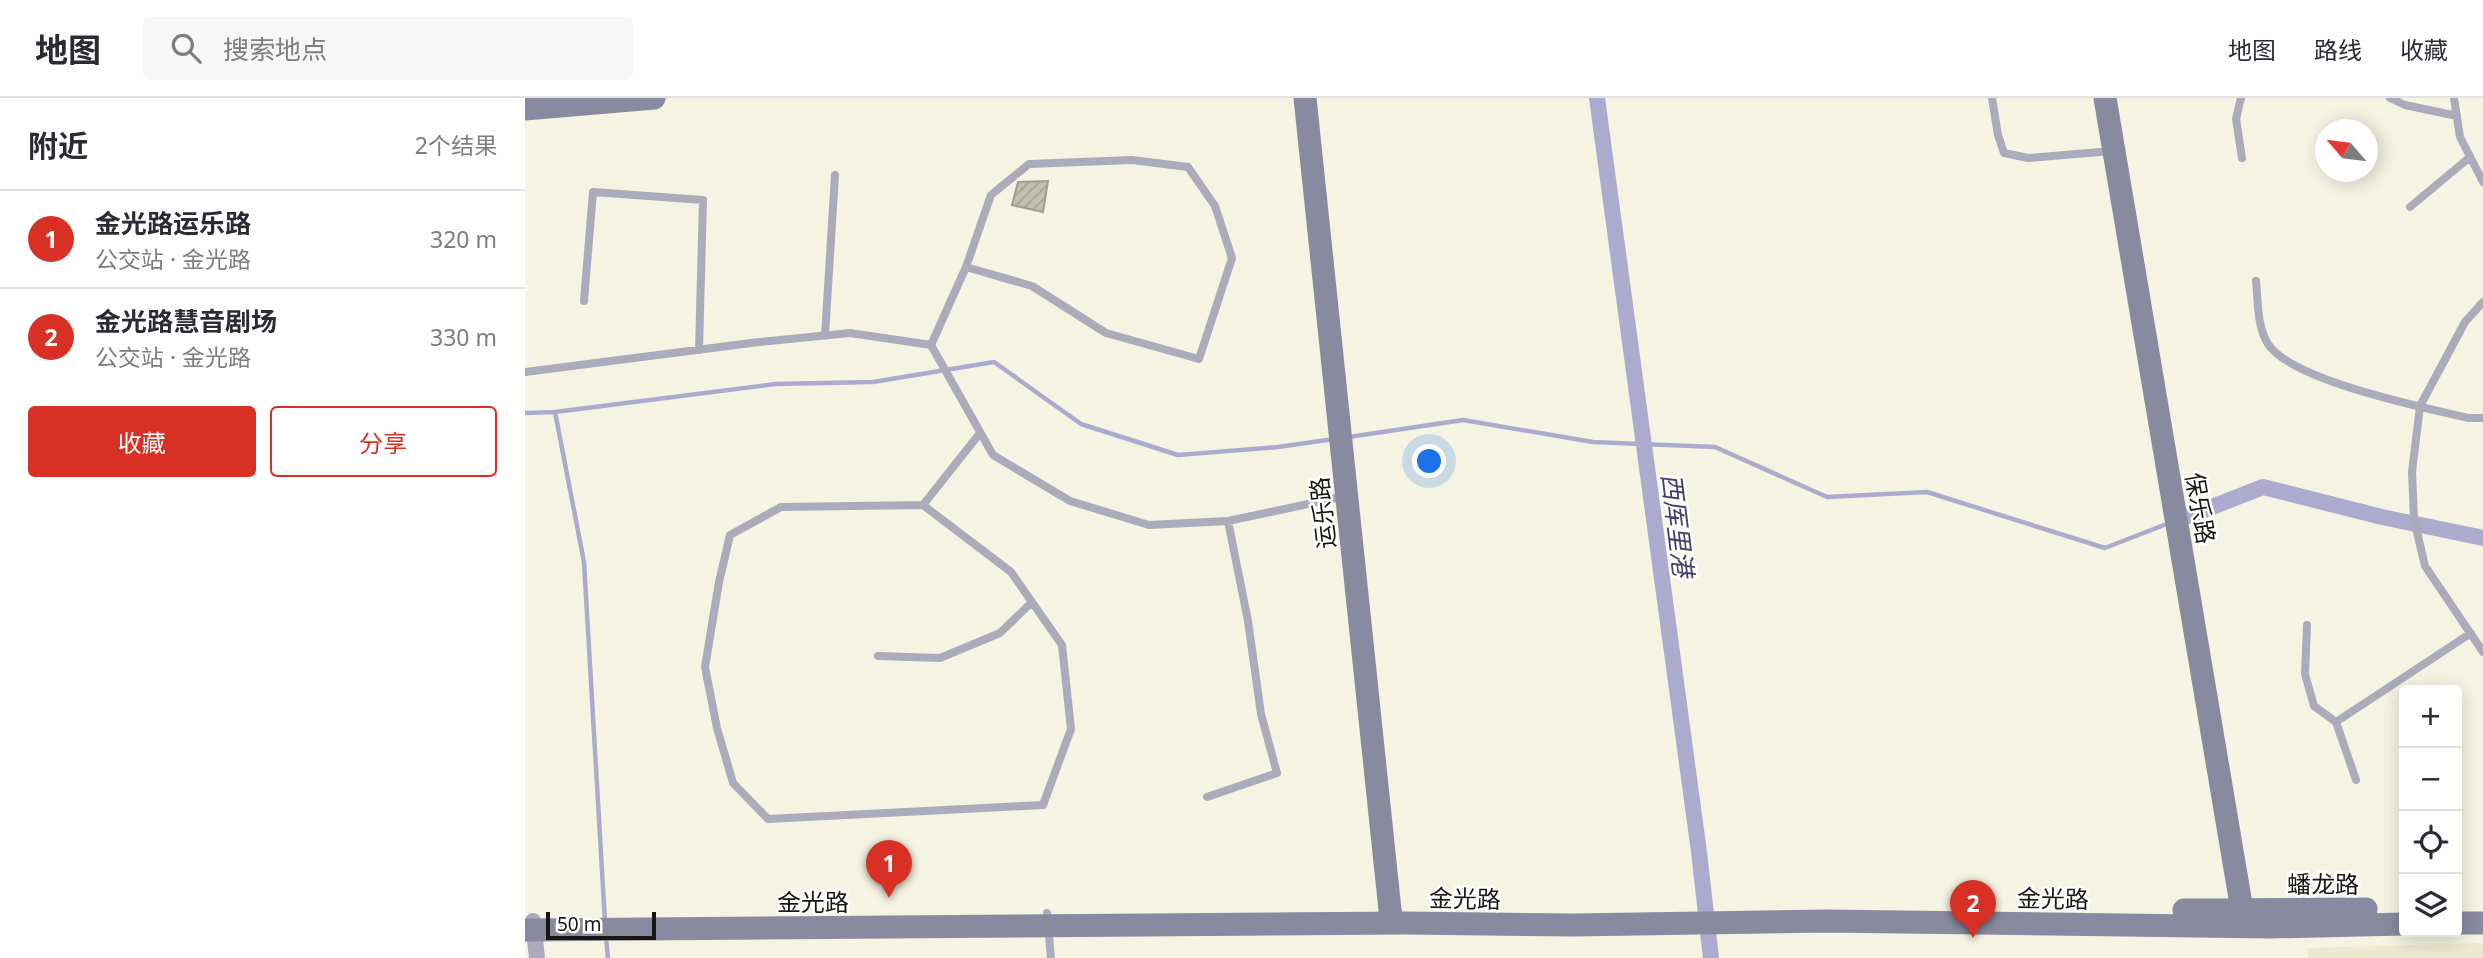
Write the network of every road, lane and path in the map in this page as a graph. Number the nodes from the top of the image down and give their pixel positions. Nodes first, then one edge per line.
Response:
1 (654, 98) edge
2 (1305, 98) edge
3 (1992, 98) edge
4 (2105, 98) edge
5 (2241, 98) edge
6 (2390, 98) edge
7 (2454, 98) edge
8 (525, 109) edge
9 (2457, 116) junction
10 (2114, 151) junction
11 (2470, 157) junction
12 (2242, 158) dead end
13 (835, 175) dead end
14 (2483, 182) edge
15 (2410, 207) dead end
16 (966, 267) junction
17 (2256, 281) dead end
18 (584, 301) dead end
19 (2483, 302) edge
20 (825, 336) junction
21 (931, 345) junction
22 (699, 350) junction
23 (525, 372) edge
24 (2420, 406) junction
25 (2483, 418) edge
26 (979, 433) junction
27 (1347, 496) junction
28 (923, 505) junction
29 (1228, 521) junction
30 (1032, 602) junction
31 (2307, 625) dead end
32 (2471, 634) junction
33 (2483, 652) edge
34 (878, 656) dead end
35 (2336, 722) junction
36 (2356, 780) dead end
37 (1207, 797) dead end
38 (2399, 909) edge
39 (2462, 909) edge
40 (2483, 909) edge
41 (1392, 916) junction
42 (1673, 917) junction
43 (2245, 918) junction
44 (1047, 919) junction
45 (2462, 923) edge
46 (2483, 923) edge
47 (529, 924) edge
48 (2399, 924) edge
49 (537, 958) edge
50 (1051, 958) edge

1 - 8 street
2 - 27 street, 运乐路
3 - 10 lane
4 - 10 street, 保乐路
5 - 12 lane
6 - 9 lane
7 - 9 lane
9 - 11 lane
10 - 43 street, 保乐路
11 - 14 lane
11 - 15 lane
13 - 20 lane
16 - 16 lane
16 - 21 lane
17 - 24 lane
18 - 22 lane
19 - 24 lane
20 - 21 lane
20 - 22 lane
21 - 26 lane
22 - 23 lane
24 - 25 lane
24 - 32 lane
26 - 28 lane
26 - 29 lane
27 - 29 lane
27 - 41 street, 运乐路
28 - 30 lane
28 - 30 lane
29 - 37 lane
30 - 34 lane
31 - 35 lane
32 - 33 lane
32 - 35 lane
35 - 36 lane
38 - 43 street, 蟠龙路
39 - 40 street
41 - 42 street, 金光路
41 - 44 street, 金光路
42 - 43 street, 金光路
42 - 43 street, 金光路
43 - 48 street, 金光路
44 - 47 street, 金光路
44 - 50 lane
45 - 46 street
47 - 49 street

